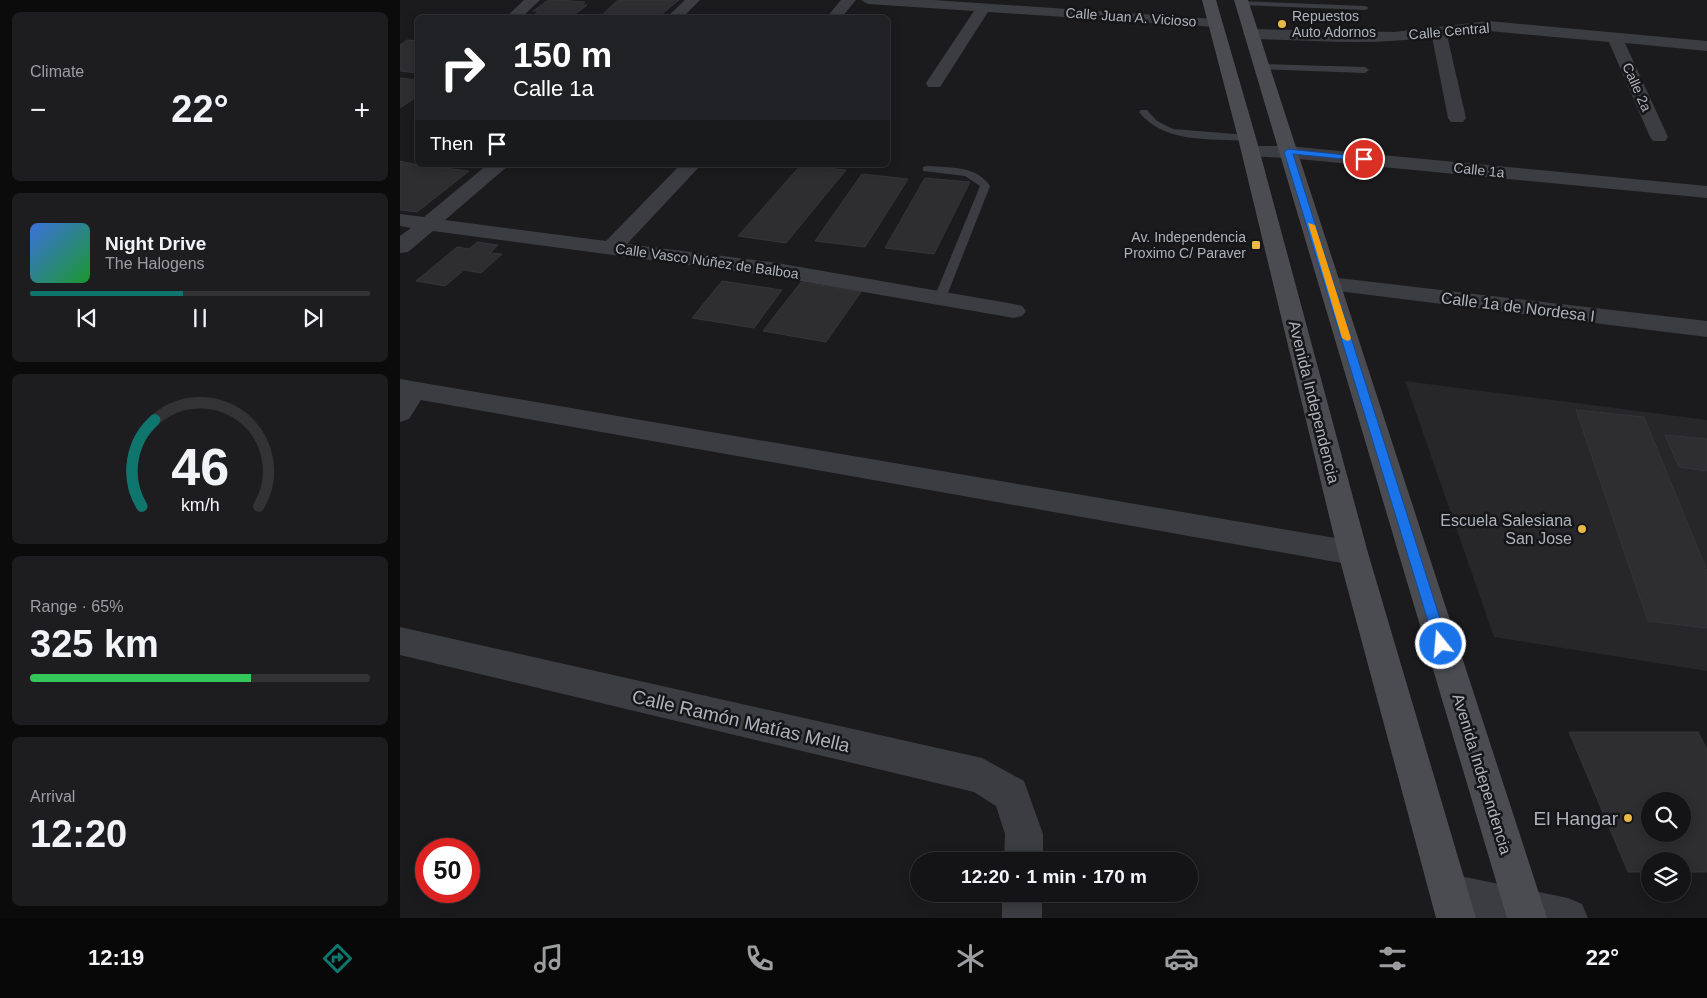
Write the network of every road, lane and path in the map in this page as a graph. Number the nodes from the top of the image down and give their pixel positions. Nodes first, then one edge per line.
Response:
1 (533, 0) edge
2 (693, 0) edge
3 (850, 0) edge
4 (868, 0) edge
5 (1241, 2) edge
6 (984, 8) junction
7 (1365, 8) dead end
8 (1212, 11) edge
9 (516, 15) edge
10 (676, 15) edge
11 (836, 15) edge
12 (1439, 32) junction
13 (1251, 34) junction
14 (1615, 38) junction
15 (1707, 46) edge
16 (1262, 67) junction
17 (1365, 70) dead end
18 (934, 83) dead end
19 (1144, 112) dead end
20 (1456, 118) dead end
21 (1659, 137) dead end
22 (1249, 145) junction
23 (1288, 152) junction
24 (497, 167) edge
25 (689, 167) edge
26 (927, 169) dead end
27 (1707, 192) edge
28 (400, 220) edge
29 (429, 224) junction
30 (400, 247) edge
31 (611, 248) junction
32 (1330, 284) junction
33 (940, 298) junction
34 (1014, 311) dead end
35 (1707, 330) edge
36 (405, 398) edge
37 (1353, 554) junction
38 (400, 641) edge
39 (1023, 852) edge
40 (1022, 902) edge
41 (1453, 906) edge
42 (1525, 914) edge
43 (1022, 918) edge
44 (1568, 918) edge

1 - 9 street
2 - 10 street
3 - 11 street
4 - 6 street, Calle Juan A. Vicioso
5 - 7 lane
5 - 13 main road, Avenida Independencia
6 - 8 street, Calle Juan A. Vicioso
6 - 18 street
8 - 22 main road, Avenida Independencia
12 - 13 street, Calle Central
12 - 14 street, Calle Central
12 - 20 street
13 - 16 main road, Avenida Independencia
14 - 15 street, Calle Central
14 - 21 street, Calle 2a
16 - 17 lane
16 - 23 main road, Avenida Independencia
19 - 22 lane
22 - 23 street, Calle 1a
22 - 37 main road, Avenida Independencia
23 - 27 street, Calle 1a
23 - 32 main road, Avenida Independencia
24 - 29 street
25 - 31 street
26 - 33 lane
28 - 29 street, Calle Vasco Núñez de Balboa
29 - 30 street
29 - 31 street, Calle Vasco Núñez de Balboa
31 - 33 street, Calle Vasco Núñez de Balboa
32 - 35 street, Calle 1a de Nordesa I
32 - 42 main road, Avenida Independencia
33 - 34 street, Calle Vasco Núñez de Balboa
36 - 37 street
37 - 41 main road, Avenida Independencia
38 - 39 street, Calle Ramón Matías Mella
40 - 43 street
41 - 42 street
42 - 44 street

